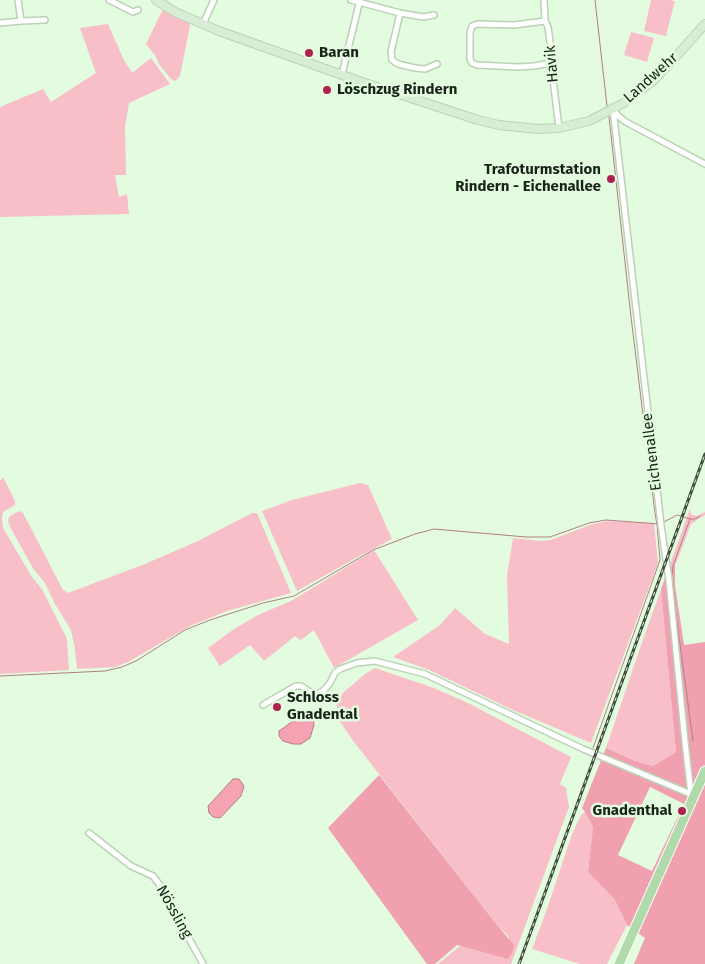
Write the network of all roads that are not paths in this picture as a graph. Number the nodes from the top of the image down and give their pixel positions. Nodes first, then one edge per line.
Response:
1 (18, 0) edge
2 (110, 0) edge
3 (156, 0) edge
4 (214, 0) edge
5 (352, 0) edge
6 (544, 0) edge
7 (360, 1) edge
8 (138, 10) dead end
9 (400, 13) junction
10 (434, 15) dead end
11 (45, 20) dead end
12 (21, 21) junction
13 (546, 21) junction
14 (0, 23) edge
15 (203, 24) junction
16 (705, 24) edge
17 (551, 63) junction
18 (437, 64) dead end
19 (342, 74) junction
20 (613, 109) junction
21 (559, 128) junction
22 (705, 164) edge
23 (263, 705) dead end
24 (705, 771) edge
25 (692, 795) junction
26 (89, 833) dead end
27 (203, 964) edge
28 (619, 964) edge

1 - 12 street
2 - 8 street
3 - 15 main road, Landwehr
4 - 15 street
5 - 7 street
6 - 13 street, Havik
7 - 9 street
7 - 19 street
9 - 10 street
9 - 18 street
11 - 12 street
12 - 14 street
13 - 17 street, Havik
13 - 17 street
15 - 19 main road, Landwehr
16 - 20 main road, Landwehr
17 - 21 street, Havik
19 - 21 main road, Landwehr
20 - 21 main road, Landwehr
20 - 22 street
20 - 25 street, Eichenallee
23 - 25 street
24 - 25 main road
25 - 28 main road
26 - 27 street, Nössling

